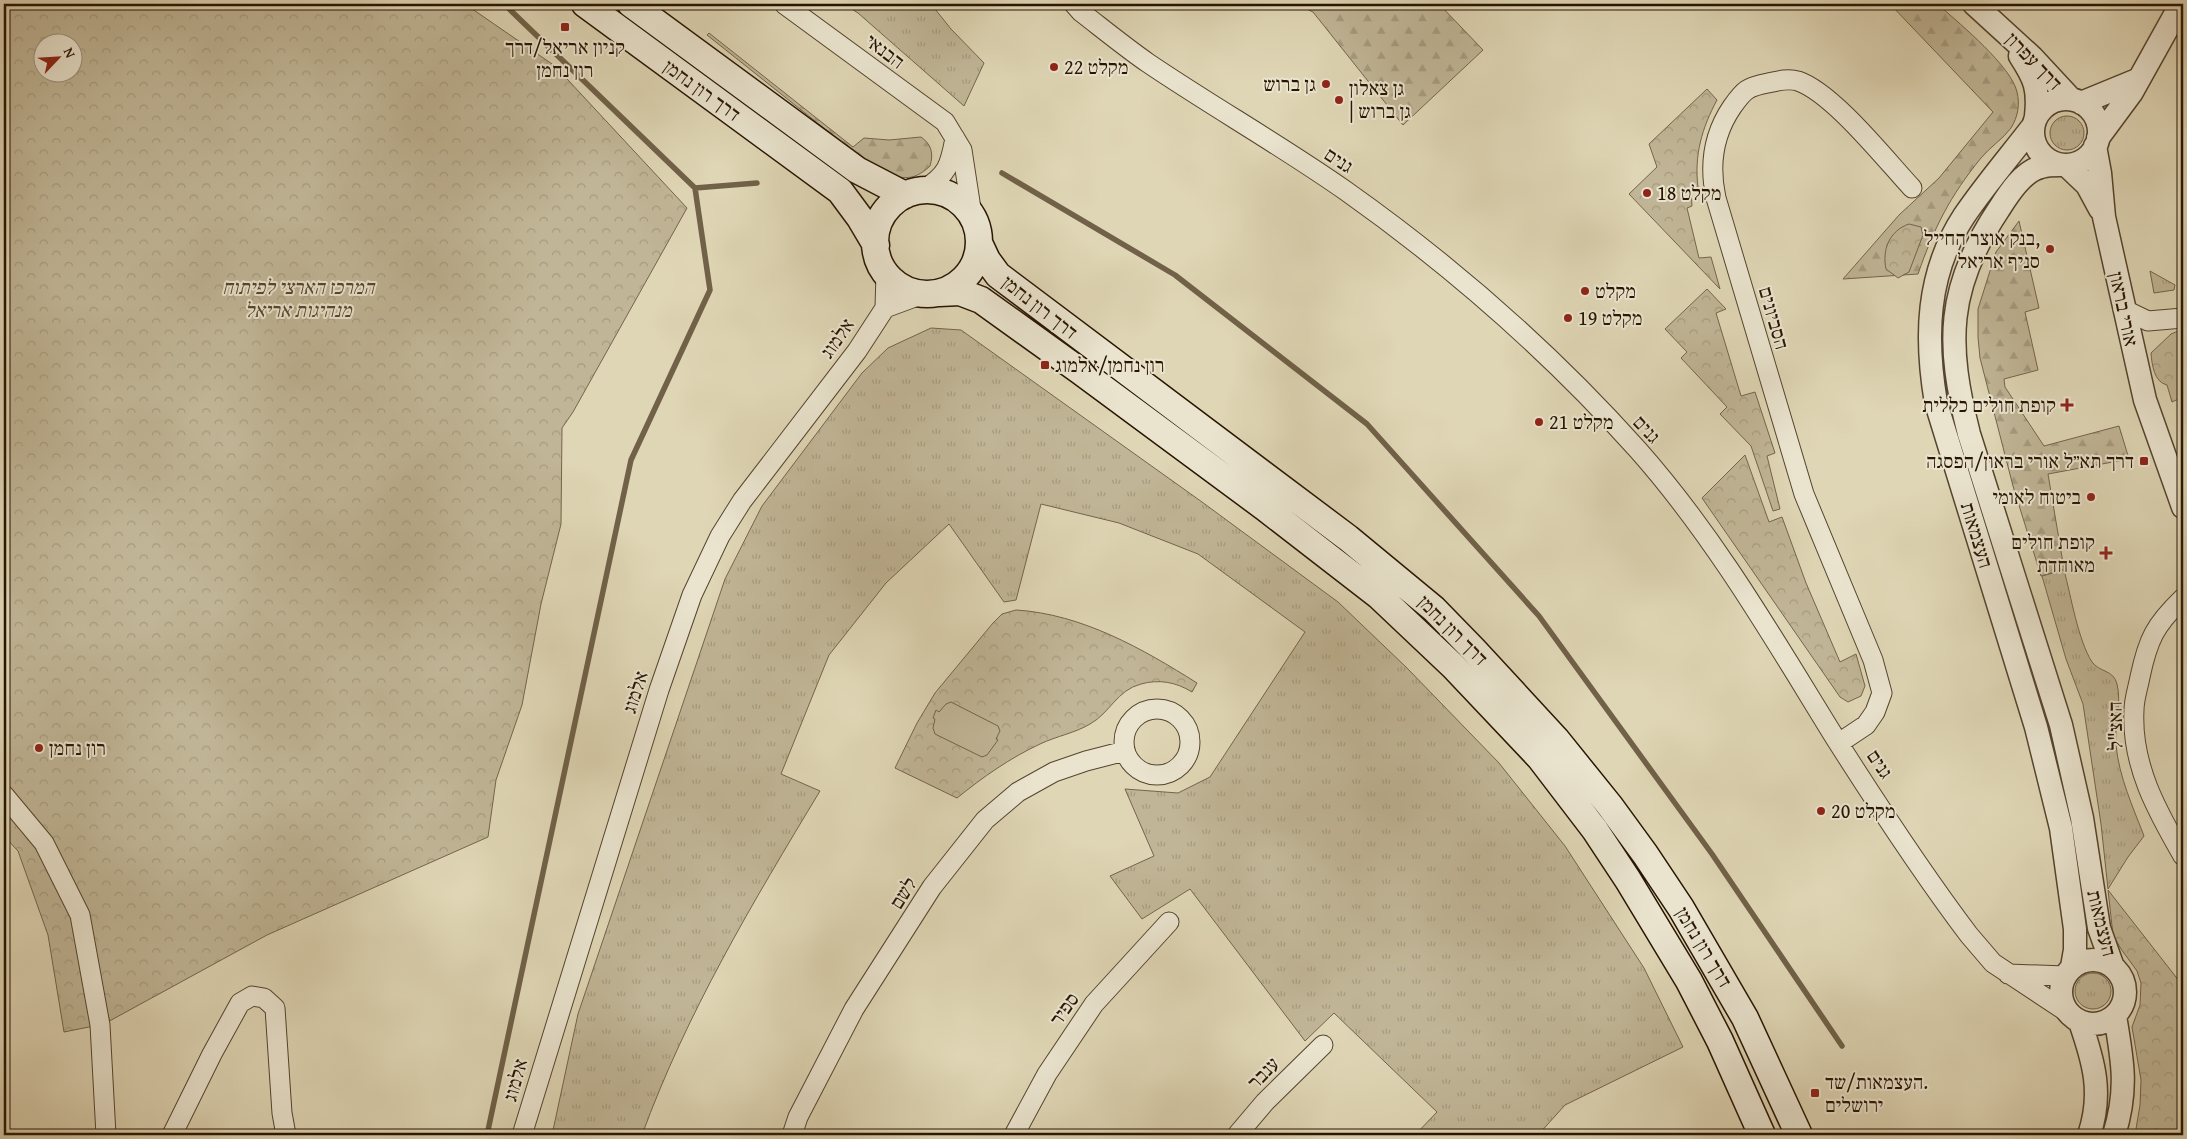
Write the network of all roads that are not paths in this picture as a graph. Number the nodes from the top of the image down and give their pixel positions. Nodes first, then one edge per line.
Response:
1 (585, 4) edge
2 (631, 4) edge
3 (784, 4) edge
4 (1074, 4) edge
5 (1974, 4) edge
6 (2182, 4) edge
7 (1996, 23) junction
8 (2137, 80) junction
9 (2076, 101) junction
10 (2035, 121) junction
11 (955, 138) junction
12 (2097, 142) junction
13 (2063, 165) junction
14 (1912, 188) dead end
15 (914, 193) junction
16 (972, 215) junction
17 (2104, 217) junction
18 (979, 243) junction
19 (876, 245) junction
20 (886, 274) junction
21 (931, 293) junction
22 (885, 308) junction
23 (2123, 309) junction
24 (2183, 318) edge
25 (2183, 507) edge
26 (2183, 598) edge
27 (1839, 743) junction
28 (1125, 750) dead end
29 (4, 794) edge
30 (2183, 856) edge
31 (1169, 922) dead end
32 (2113, 967) junction
33 (2068, 972) junction
34 (2008, 974) junction
35 (2114, 1016) junction
36 (2074, 1017) junction
37 (1323, 1045) dead end
38 (106, 1135) edge
39 (172, 1135) edge
40 (286, 1135) edge
41 (522, 1135) edge
42 (792, 1135) edge
43 (1014, 1135) edge
44 (1237, 1135) edge
45 (1762, 1135) edge
46 (1798, 1135) edge
47 (2089, 1135) edge
48 (2114, 1135) edge

1 - 19 main road, דרך רון נחמן
2 - 15 main road, דרך רון נחמן
3 - 11 street, הבנאי
4 - 27 street, גנים
5 - 7 street, דרך עפרון
6 - 8 street
7 - 9 street, דרך עפרון
7 - 10 street, דרך עפרון
8 - 9 street
8 - 12 street
9 - 10 street
9 - 12 street
10 - 13 street
10 - 33 street, העצמאות
11 - 15 street
11 - 16 street, הבנאי
12 - 13 street
12 - 17 street
13 - 17 street
13 - 32 street, העצמאות
14 - 27 street, הסביונים
15 - 16 main road
15 - 19 main road
16 - 18 main road
17 - 23 street, אורי בראון
18 - 21 main road
18 - 46 main road, דרך רון נחמן
19 - 20 main road
20 - 21 main road
20 - 22 street
21 - 22 street
21 - 45 main road, דרך רון נחמן
22 - 41 street, אלמוג
23 - 24 street
23 - 25 street, אורי בראון
26 - 30 street, האצ"ל
27 - 34 street, גנים
28 - 42 street, לשם
29 - 38 street
31 - 43 street, ספיר
32 - 33 street
32 - 35 street
33 - 34 street
33 - 36 street
34 - 36 street, גנים
35 - 36 street
35 - 48 street
36 - 47 street
37 - 44 street, ענבר
39 - 40 street

